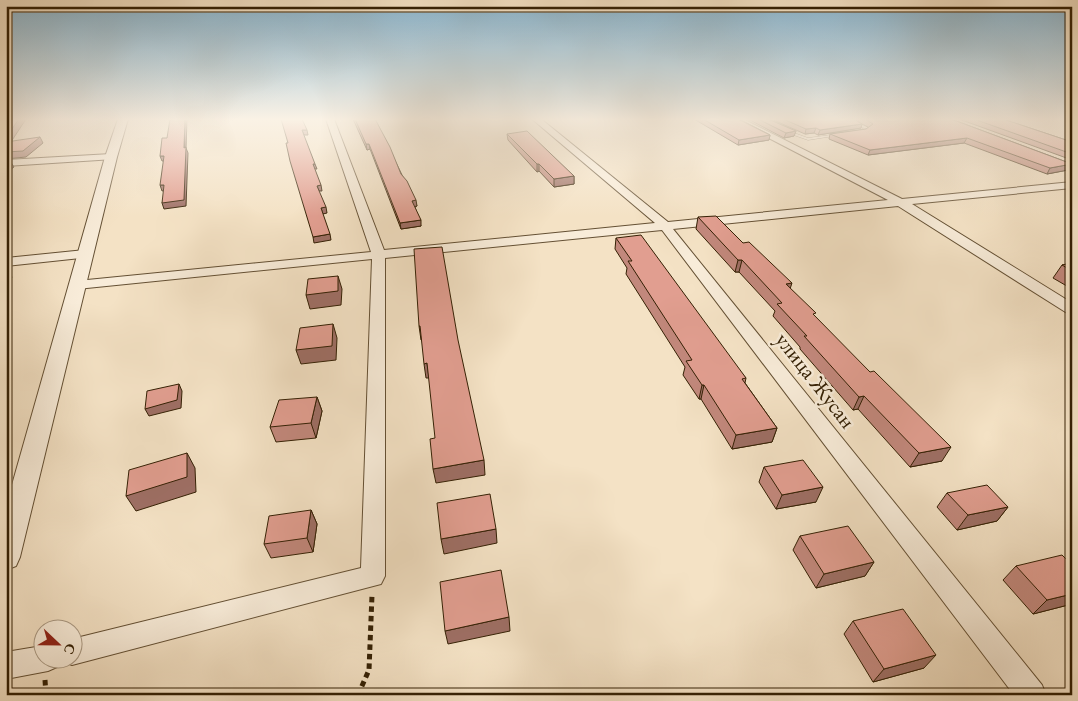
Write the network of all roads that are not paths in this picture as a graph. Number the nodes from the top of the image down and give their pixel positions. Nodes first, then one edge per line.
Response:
1 (113, 152) edge
2 (342, 152) edge
3 (575, 152) edge
4 (801, 152) edge
5 (111, 157) junction
6 (6, 163) edge
7 (1072, 185) edge
8 (900, 202) junction
9 (665, 226) junction
10 (85, 254) junction
11 (379, 255) junction
12 (6, 262) edge
13 (77, 285) junction
14 (1072, 310) edge
15 (6, 557) edge
16 (82, 649) edge
17 (32, 661) edge
18 (6, 666) edge
19 (1032, 695) edge

1 - 5 street
2 - 11 street
3 - 9 street, улица Жусан
4 - 8 street
5 - 6 street
5 - 10 street
7 - 8 street
8 - 9 street
8 - 14 street
9 - 11 street
9 - 19 street, улица Жусан
10 - 12 street
10 - 13 street
11 - 13 street
11 - 16 street
13 - 15 street
17 - 18 street

